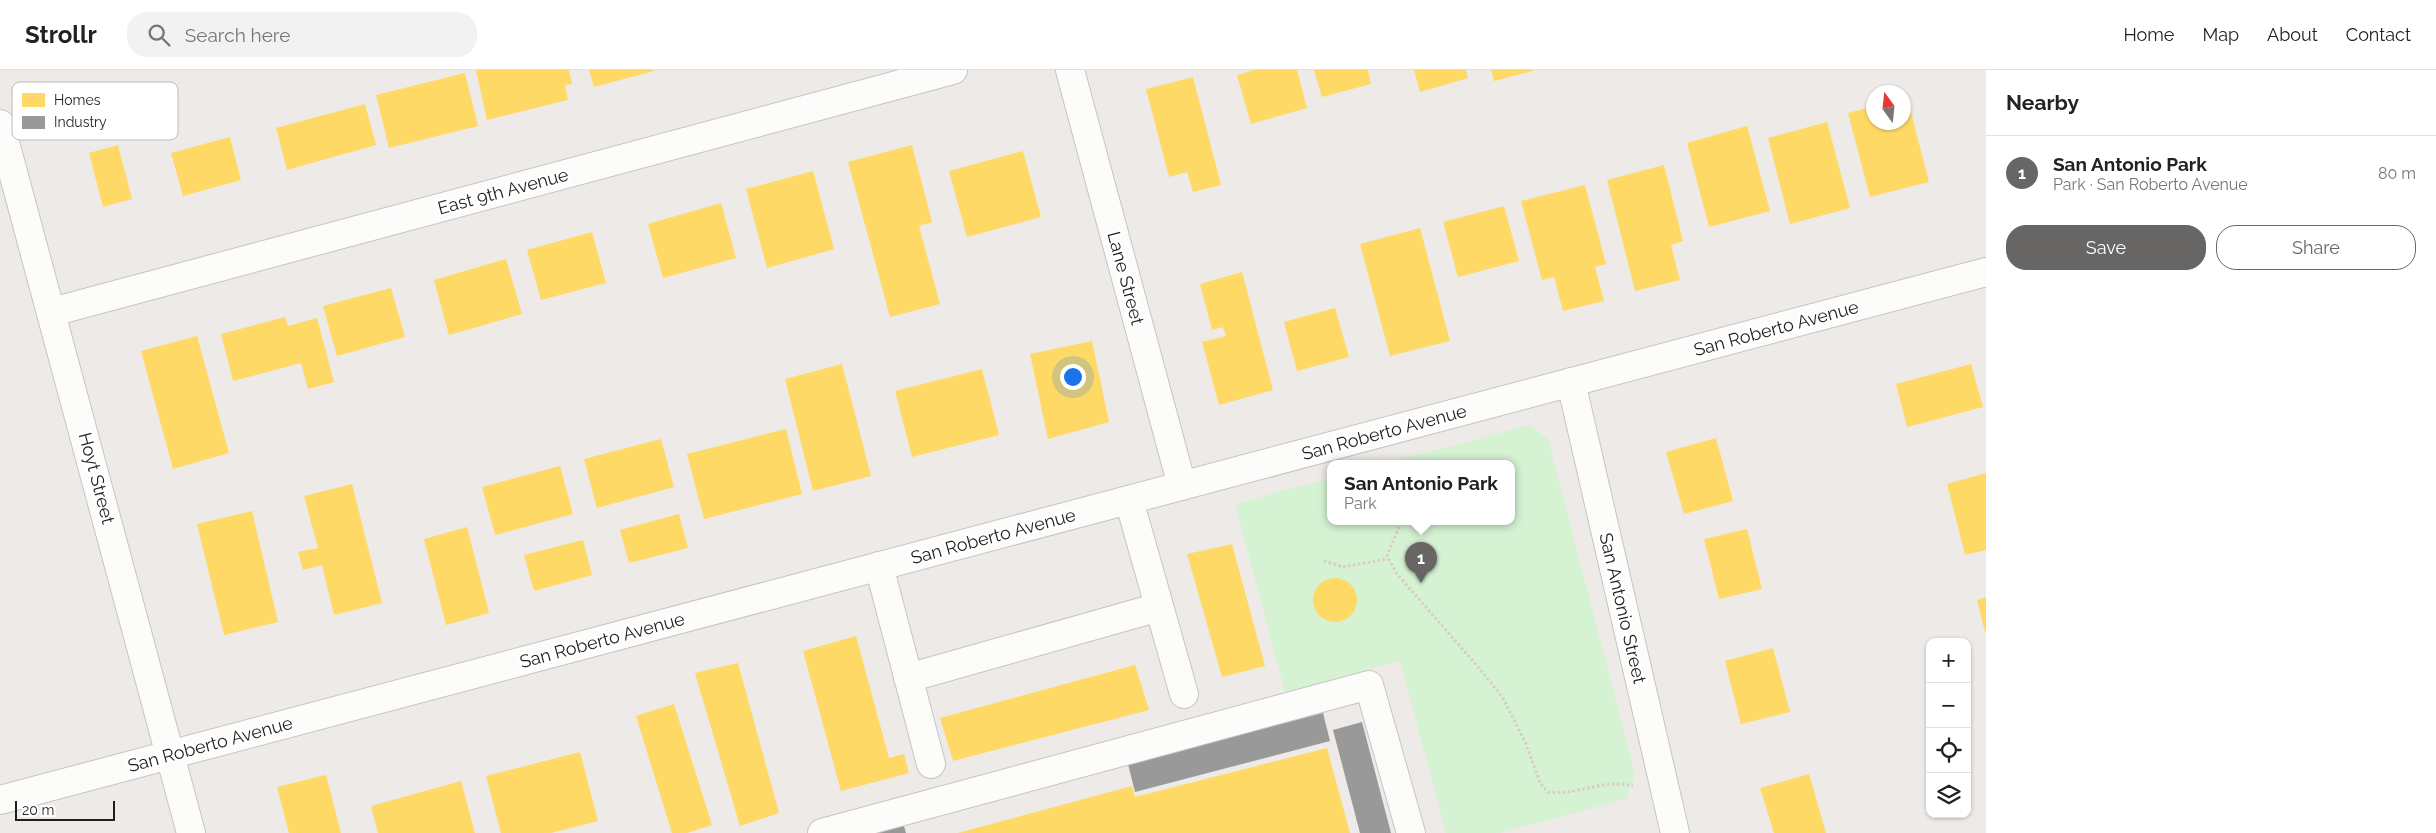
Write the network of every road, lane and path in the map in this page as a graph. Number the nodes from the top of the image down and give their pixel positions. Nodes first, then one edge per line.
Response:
1 (953, 70) edge
2 (1070, 70) edge
3 (0, 124) edge
4 (4, 154) edge
5 (1986, 272) edge
6 (52, 312) junction
7 (1571, 382) junction
8 (1182, 486) junction
9 (1128, 500) junction
10 (1400, 525) edge
11 (1388, 559) junction
12 (1324, 561) dead end
13 (879, 566) junction
14 (1159, 607) junction
15 (908, 678) junction
16 (1184, 694) dead end
17 (170, 755) junction
18 (932, 764) dead end
19 (1639, 788) dead end
20 (0, 800) edge
21 (835, 831) edge
22 (1672, 832) edge
23 (191, 833) edge
24 (1411, 833) edge

1 - 6 street, East 9th Avenue
2 - 8 street, Lane Street
3 - 4 street, Hoyt Street
4 - 6 street, Hoyt Street
5 - 7 street, San Roberto Avenue
6 - 17 street, Hoyt Street
7 - 8 street, San Roberto Avenue
7 - 22 street, San Antonio Street
8 - 9 street, San Roberto Avenue
9 - 13 street, San Roberto Avenue
9 - 14 street
10 - 11 path
11 - 12 path
11 - 19 path
13 - 15 street
13 - 17 street, San Roberto Avenue
14 - 15 street
14 - 16 street
15 - 18 street
17 - 20 street, San Roberto Avenue
17 - 23 street, Hoyt Street
21 - 24 street

